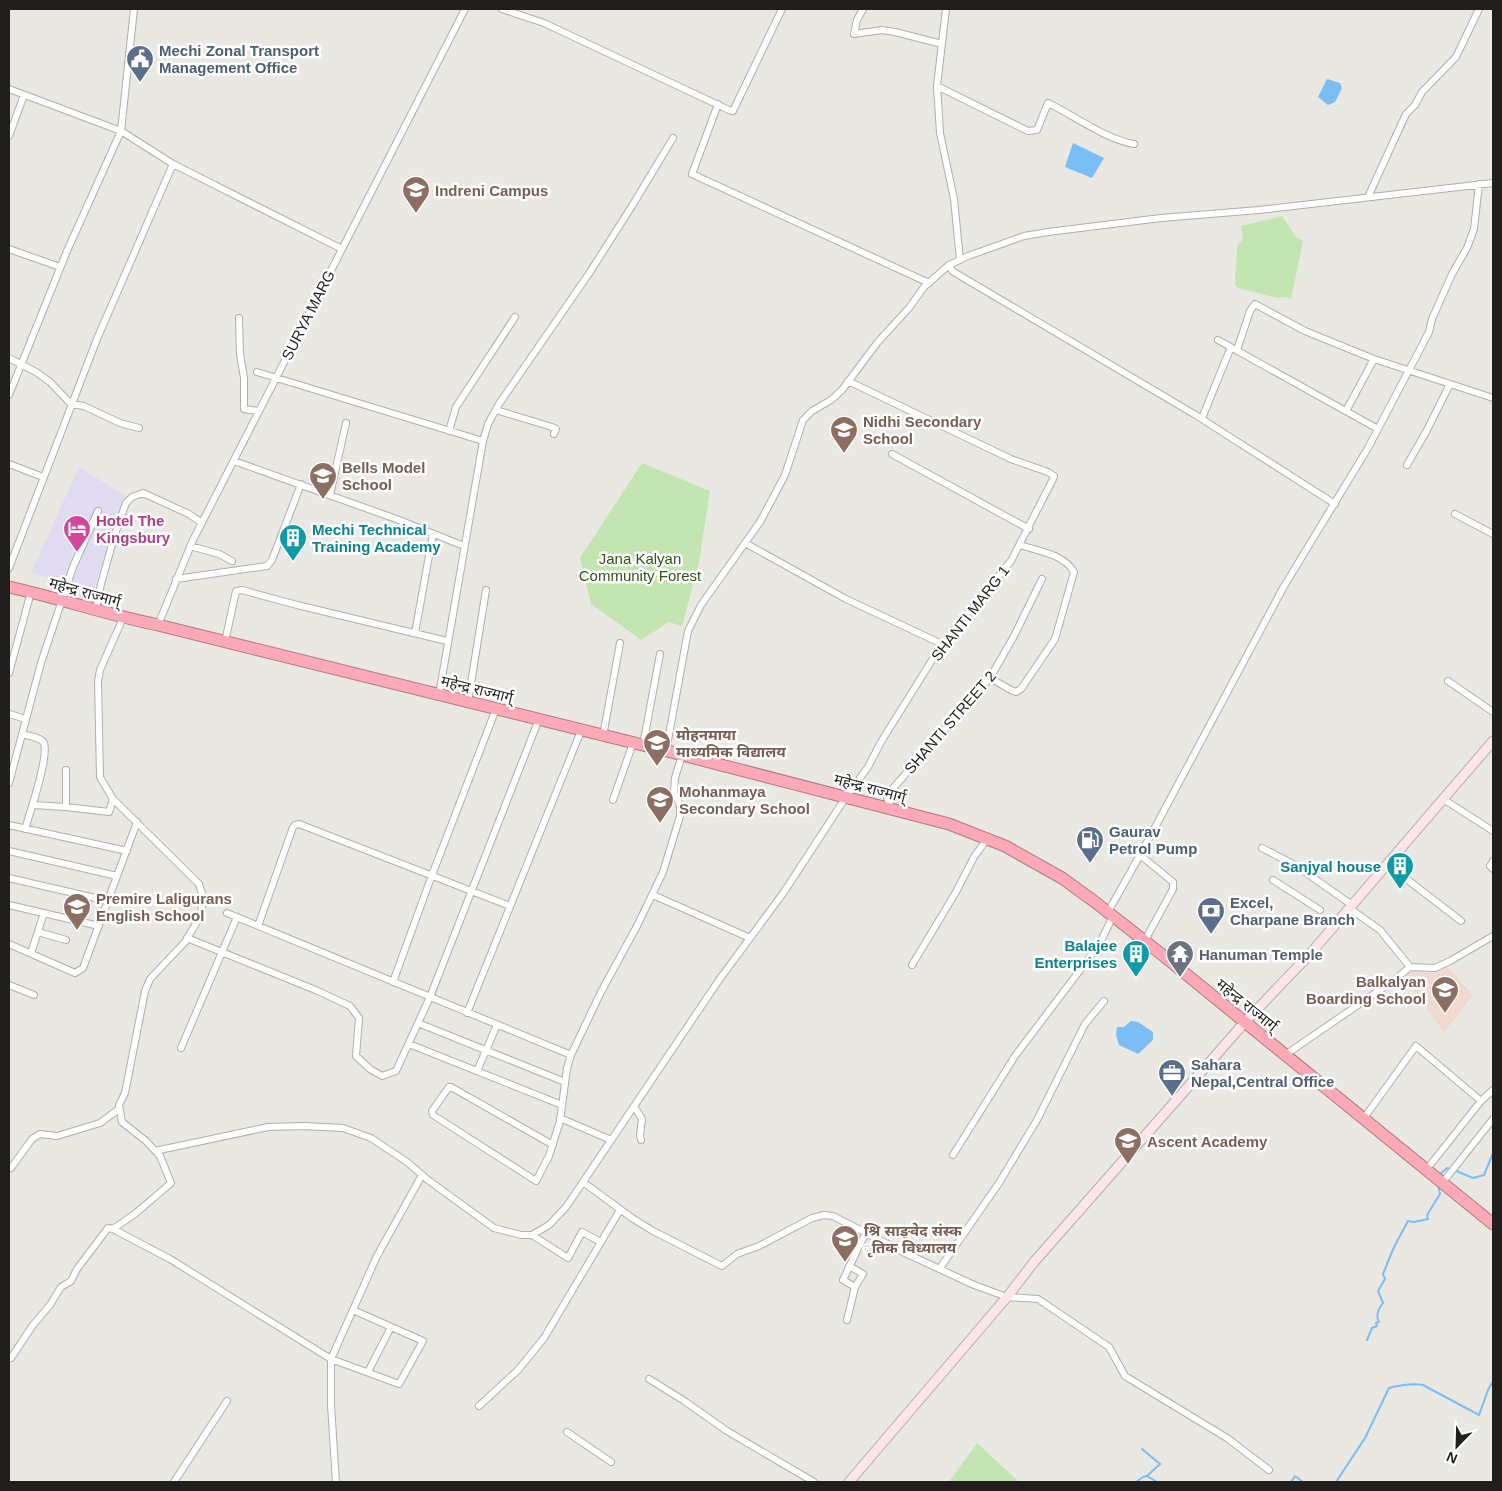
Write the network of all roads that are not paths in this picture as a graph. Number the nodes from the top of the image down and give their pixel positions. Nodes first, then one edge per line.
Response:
1 (134, 9) edge
2 (465, 9) edge
3 (502, 9) edge
4 (782, 9) edge
5 (864, 9) edge
6 (946, 9) edge
7 (1479, 9) edge
8 (942, 44) junction
9 (937, 86) junction
10 (9, 89) edge
11 (24, 96) junction
12 (718, 104) junction
13 (121, 131) junction
14 (9, 136) edge
15 (673, 138) dead end
16 (1134, 144) dead end
17 (174, 164) junction
18 (1493, 183) edge
19 (1479, 184) junction
20 (1368, 196) junction
21 (9, 249) edge
22 (342, 249) junction
23 (960, 260) junction
24 (949, 265) junction
25 (60, 267) junction
26 (929, 283) junction
27 (514, 317) dead end
28 (239, 318) dead end
29 (1218, 340) dead end
30 (1234, 349) junction
31 (9, 358) edge
32 (1374, 359) junction
33 (21, 365) junction
34 (1409, 370) junction
35 (257, 372) dead end
36 (275, 378) junction
37 (848, 381) junction
38 (1450, 384) junction
39 (9, 395) edge
40 (1493, 398) edge
41 (71, 404) junction
42 (496, 410) junction
43 (259, 411) junction
44 (1346, 411) junction
45 (1202, 418) junction
46 (346, 423) dead end
47 (139, 428) dead end
48 (1378, 430) junction
49 (449, 431) junction
50 (554, 434) dead end
51 (483, 441) junction
52 (892, 454) dead end
53 (234, 461) junction
54 (9, 464) edge
55 (1408, 465) dead end
56 (43, 477) junction
57 (301, 484) junction
58 (330, 495) junction
59 (1335, 504) junction
60 (98, 510) dead end
61 (1455, 514) dead end
62 (202, 522) junction
63 (1029, 529) junction
64 (433, 534) junction
65 (1493, 534) edge
66 (745, 543) junction
67 (1020, 545) junction
68 (190, 546) junction
69 (464, 546) junction
70 (232, 560) dead end
71 (9, 568) edge
72 (176, 579) junction
73 (1042, 579) dead end
74 (9, 587) edge
75 (486, 590) dead end
76 (32, 592) junction
77 (63, 600) junction
78 (96, 609) junction
79 (123, 618) junction
80 (158, 625) junction
81 (415, 633) junction
82 (447, 641) junction
83 (225, 642) junction
84 (620, 643) dead end
85 (942, 644) junction
86 (660, 654) dead end
87 (9, 673) edge
88 (990, 678) junction
89 (1448, 681) dead end
90 (439, 695) junction
91 (468, 702) junction
92 (496, 709) junction
93 (1493, 712) edge
94 (9, 714) edge
95 (26, 719) junction
96 (539, 719) junction
97 (581, 730) junction
98 (22, 734) junction
99 (603, 736) junction
100 (1493, 741) edge
101 (638, 744) junction
102 (666, 751) junction
103 (682, 755) junction
104 (66, 770) dead end
105 (9, 783) edge
106 (846, 797) junction
107 (113, 799) junction
108 (1443, 799) junction
109 (613, 800) dead end
110 (33, 805) junction
111 (66, 807) junction
112 (892, 810) junction
113 (137, 822) junction
114 (9, 825) edge
115 (25, 829) junction
116 (1493, 831) edge
117 (987, 839) junction
118 (1262, 848) dead end
119 (9, 851) edge
120 (127, 851) junction
121 (1140, 855) junction
122 (1493, 861) edge
123 (1388, 864) junction
124 (1493, 869) edge
125 (432, 875) junction
126 (117, 876) junction
127 (9, 878) edge
128 (1272, 880) dead end
129 (471, 891) junction
130 (652, 895) junction
131 (108, 900) junction
132 (9, 905) edge
133 (510, 906) junction
134 (1351, 906) junction
135 (1320, 910) dead end
136 (44, 913) junction
137 (227, 913) dead end
138 (1111, 914) junction
139 (236, 917) junction
140 (1461, 921) dead end
141 (99, 926) junction
142 (258, 926) junction
143 (38, 932) junction
144 (1493, 936) edge
145 (187, 938) junction
146 (750, 938) junction
147 (66, 940) dead end
148 (1144, 942) junction
149 (9, 944) edge
150 (222, 952) junction
151 (31, 953) junction
152 (912, 965) dead end
153 (1410, 967) junction
154 (394, 982) junction
155 (9, 985) edge
156 (34, 995) dead end
157 (430, 997) junction
158 (1104, 1002) dead end
159 (467, 1013) junction
160 (1245, 1022) junction
161 (418, 1023) junction
162 (497, 1025) junction
163 (409, 1044) junction
164 (181, 1048) dead end
165 (486, 1050) junction
166 (571, 1055) junction
167 (1285, 1055) junction
168 (477, 1071) junction
169 (565, 1082) junction
170 (1493, 1090) edge
171 (1481, 1101) junction
172 (562, 1105) junction
173 (634, 1106) junction
174 (119, 1108) junction
175 (560, 1118) junction
176 (1364, 1118) junction
177 (1493, 1118) edge
178 (611, 1140) junction
179 (642, 1140) dead end
180 (553, 1145) junction
181 (155, 1151) junction
182 (953, 1155) dead end
183 (11, 1168) dead end
184 (1426, 1169) junction
185 (422, 1175) junction
186 (584, 1182) junction
187 (1443, 1182) junction
188 (620, 1210) junction
189 (1493, 1224) edge
190 (114, 1229) junction
191 (866, 1232) junction
192 (532, 1235) junction
193 (601, 1242) junction
194 (849, 1266) junction
195 (940, 1268) junction
196 (855, 1287) junction
197 (1008, 1297) junction
198 (353, 1310) junction
199 (847, 1320) dead end
200 (392, 1327) junction
201 (11, 1358) dead end
202 (331, 1359) junction
203 (368, 1372) junction
204 (649, 1379) dead end
205 (227, 1401) dead end
206 (479, 1406) dead end
207 (567, 1432) dead end
208 (611, 1462) dead end
209 (1269, 1470) dead end
210 (174, 1482) edge
211 (336, 1482) edge
212 (814, 1482) edge
213 (849, 1482) edge

1 - 13 street
2 - 22 street, SURYA MARG
3 - 12 street
4 - 12 street
5 - 8 street
6 - 8 street
7 - 20 street
8 - 9 street
9 - 16 street
9 - 23 street
10 - 11 street
11 - 13 street
11 - 14 street
12 - 26 street
13 - 17 street
13 - 25 street
15 - 42 street
17 - 22 street
17 - 41 street
18 - 19 street
19 - 20 street
19 - 34 street
20 - 23 street
21 - 25 street
22 - 36 street, SURYA MARG
23 - 24 street
24 - 26 street
24 - 45 street
25 - 33 street
26 - 37 street
27 - 49 street
28 - 43 street
29 - 30 street
30 - 32 street
30 - 44 street
30 - 45 street
31 - 33 street
32 - 34 street
32 - 44 street
33 - 39 street
33 - 41 street
34 - 38 street
34 - 48 street
35 - 36 street
36 - 43 street, SURYA MARG
36 - 49 street
37 - 63 street, SHANTI MARG 1
37 - 66 street
38 - 40 street
38 - 55 street
41 - 47 street
41 - 56 street
42 - 50 street
42 - 51 street
43 - 53 street, SURYA MARG
44 - 48 street
45 - 59 street
46 - 58 street
48 - 59 street
49 - 51 street
51 - 69 street
52 - 63 street
53 - 57 street
53 - 62 street, SURYA MARG
54 - 56 street
56 - 71 street
57 - 58 street
57 - 72 street
58 - 64 street
59 - 121 street
60 - 77 street
61 - 65 street
62 - 68 street, SURYA MARG
62 - 78 street
63 - 67 street, SHANTI MARG 1
64 - 69 street
64 - 81 street
66 - 85 street
66 - 102 street
67 - 85 street, SHANTI MARG 1
67 - 88 street
68 - 70 street
68 - 72 street, SURYA MARG
69 - 82 street
72 - 80 street, SURYA MARG
73 - 88 street, SHANTI STREET 2
74 - 76 highway, महेन्द्र राज्मार्ग्
75 - 91 street
76 - 77 highway, महेन्द्र राज्मार्ग्
76 - 87 street
77 - 78 highway, महेन्द्र राज्मार्ग्
77 - 95 street
78 - 79 highway, महेन्द्र राज्मार्ग्
79 - 80 highway, महेन्द्र राज्मार्ग्
79 - 107 street
80 - 83 highway, महेन्द्र राज्मार्ग्
81 - 82 street
81 - 83 street
82 - 90 street
83 - 90 highway, महेन्द्र राज्मार्ग्
84 - 99 street
85 - 106 street, SHANTI MARG 1
86 - 101 street
88 - 112 street, SHANTI STREET 2
89 - 93 street
90 - 91 highway, महेन्द्र राज्मार्ग्
91 - 92 highway, महेन्द्र राज्मार्ग्
92 - 96 highway, महेन्द्र राज्मार्ग्
92 - 125 street
94 - 95 street
95 - 98 street
96 - 97 highway, महेन्द्र राज्मार्ग्
96 - 129 street
97 - 99 highway, महेन्द्र राज्मार्ग्
97 - 133 street
98 - 105 street
98 - 110 street
99 - 101 highway, महेन्द्र राज्मार्ग्
100 - 108 street
101 - 102 highway, महेन्द्र राज्मार्ग्
101 - 109 street
102 - 103 highway, महेन्द्र राज्मार्ग्
103 - 106 highway, महेन्द्र राज्मार्ग्
103 - 130 street
104 - 111 street
106 - 112 highway, महेन्द्र राज्मार्ग्
106 - 146 street, SHANTI MARG 1
107 - 111 street
107 - 113 street
108 - 116 street
108 - 123 street
110 - 111 street
110 - 115 street
112 - 117 highway, महेन्द्र राज्मार्ग्
113 - 120 street
113 - 145 street
114 - 115 street
115 - 120 street
117 - 138 highway, महेन्द्र राज्मार्ग्
117 - 152 street
118 - 134 street
119 - 126 street
120 - 126 street
121 - 138 street
121 - 148 street
122 - 124 street
123 - 134 street
123 - 140 street
125 - 129 street
125 - 142 street
125 - 154 street
126 - 131 street
127 - 131 street
128 - 135 street
129 - 133 street
129 - 157 street
130 - 146 street
130 - 166 street
131 - 141 street
132 - 136 street
133 - 159 street
134 - 153 street
134 - 160 street
136 - 141 street
136 - 143 street
137 - 139 street
138 - 148 highway, महेन्द्र राज्मार्ग्
138 - 182 street
139 - 142 street
139 - 150 street
141 - 151 street
142 - 154 street
143 - 147 street
143 - 151 street
144 - 153 street
145 - 150 street
145 - 174 street
146 - 173 street, SHANTI MARG 1
148 - 160 highway, महेन्द्र राज्मार्ग्
149 - 151 street
150 - 163 street
150 - 164 street
153 - 167 street
154 - 157 street
155 - 156 street
157 - 159 street
157 - 161 street
158 - 195 street
159 - 162 street
160 - 167 highway, महेन्द्र राज्मार्ग्
160 - 197 street
161 - 163 street
161 - 165 street
162 - 165 street
162 - 166 street
163 - 168 street
165 - 168 street
165 - 169 street
166 - 169 street
167 - 176 highway, महेन्द्र राज्मार्ग्
168 - 172 street
169 - 172 street
170 - 171 street
171 - 176 street
171 - 184 street
172 - 175 street
173 - 178 street, SHANTI MARG 1
173 - 179 street
174 - 181 street
174 - 183 street
175 - 178 street
175 - 180 street
176 - 184 highway, महेन्द्र राज्मार्ग्
177 - 187 street
178 - 186 street, SHANTI MARG 1
180 - 180 street
181 - 185 street
181 - 190 street
184 - 187 highway, महेन्द्र राज्मार्ग्
185 - 192 street
185 - 198 street
186 - 188 street
186 - 192 street, SHANTI MARG 1
187 - 189 highway, महेन्द्र राज्मार्ग्
188 - 191 street
188 - 193 street
190 - 201 street
190 - 202 street
191 - 194 street
191 - 195 street
192 - 193 street
193 - 206 street
194 - 196 street
194 - 196 street
195 - 197 street
196 - 199 street
197 - 209 street
197 - 213 street
198 - 200 street
198 - 202 street
200 - 203 street
200 - 203 street
202 - 203 street
202 - 211 street
204 - 212 street
205 - 210 street
207 - 208 street

